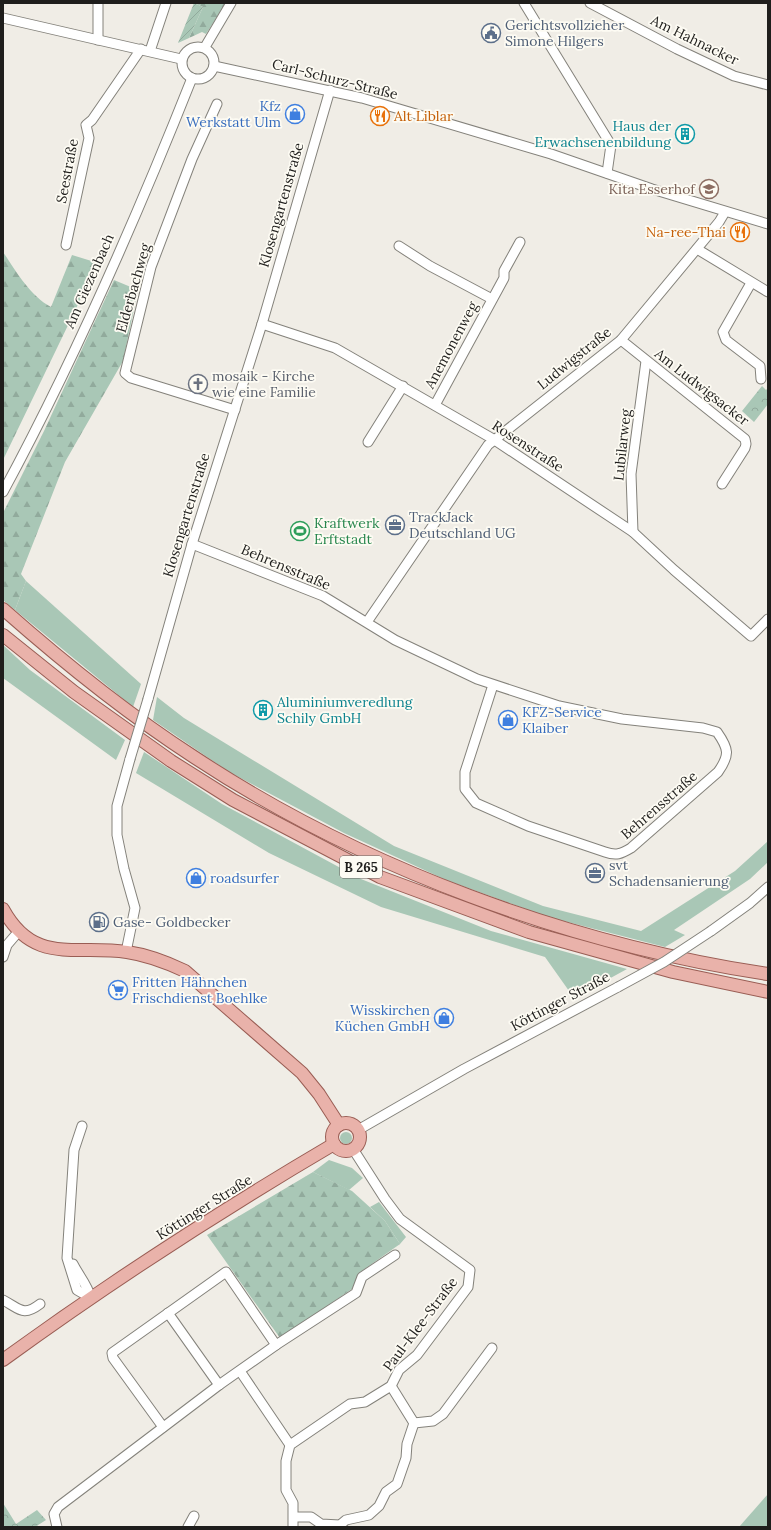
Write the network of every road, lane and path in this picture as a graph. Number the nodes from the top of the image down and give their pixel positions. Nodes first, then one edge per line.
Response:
1 (98, 3) edge
2 (166, 3) edge
3 (232, 3) edge
4 (524, 3) edge
5 (590, 3) edge
6 (3, 18) edge
7 (98, 40) junction
8 (205, 47) junction
9 (146, 50) junction
10 (181, 59) junction
11 (214, 66) junction
12 (192, 78) junction
13 (768, 85) edge
14 (330, 90) junction
15 (217, 104) dead end
16 (607, 173) junction
17 (725, 212) junction
18 (768, 224) edge
19 (520, 242) dead end
20 (66, 245) dead end
21 (399, 246) dead end
22 (697, 249) junction
23 (751, 283) junction
24 (768, 292) edge
25 (492, 298) junction
26 (262, 324) junction
27 (621, 340) junction
28 (646, 361) junction
29 (761, 379) dead end
30 (403, 386) junction
31 (435, 406) junction
32 (235, 410) junction
33 (493, 439) junction
34 (368, 442) dead end
35 (722, 484) dead end
36 (3, 492) edge
37 (633, 532) junction
38 (192, 544) junction
39 (3, 609) edge
40 (3, 614) edge
41 (768, 619) edge
42 (367, 622) junction
43 (19, 623) junction
44 (3, 634) edge
45 (493, 685) junction
46 (768, 887) edge
47 (3, 909) edge
48 (19, 932) junction
49 (126, 952) junction
50 (3, 957) edge
51 (768, 974) edge
52 (768, 992) edge
53 (339, 1125) junction
54 (82, 1126) dead end
55 (358, 1130) junction
56 (334, 1144) junction
57 (353, 1150) junction
58 (395, 1255) dead end
59 (91, 1298) junction
60 (3, 1300) edge
61 (40, 1304) dead end
62 (168, 1313) junction
63 (276, 1345) junction
64 (492, 1348) dead end
65 (3, 1360) edge
66 (240, 1371) junction
67 (219, 1386) junction
68 (391, 1386) junction
69 (414, 1423) junction
70 (163, 1427) junction
71 (290, 1445) junction
72 (194, 1516) dead end
73 (294, 1517) junction
74 (57, 1527) edge
75 (188, 1527) edge
76 (293, 1527) edge

1 - 7 street
2 - 9 street, Seestraße
3 - 8 street
4 - 16 street
5 - 13 street, Am Hahnacker
6 - 7 street
7 - 9 street
8 - 10 street
8 - 11 street
9 - 10 street
9 - 20 street, Seestraße
10 - 12 street
11 - 12 street
11 - 14 street, Carl-Schurz-Straße
12 - 36 street, Am Giezenbach
14 - 16 street, Carl-Schurz-Straße
14 - 26 street, Klosengartenstraße
15 - 32 street, Elderbachweg
16 - 17 street, Carl-Schurz-Straße
17 - 18 street, Carl-Schurz-Straße
17 - 22 street, Ludwigstraße
19 - 25 street, Anemonenweg
21 - 25 street, Anemonenweg
22 - 23 street
22 - 27 street, Ludwigstraße
23 - 24 street
23 - 29 street
25 - 31 street, Anemonenweg
26 - 30 street, Rosenstraße
26 - 32 street, Klosengartenstraße
27 - 28 street, Am Ludwigsacker
27 - 33 street, Ludwigstraße
28 - 35 street, Am Ludwigsacker
28 - 37 street, Lubilarweg
30 - 31 street, Rosenstraße
30 - 34 street
31 - 33 street, Rosenstraße
32 - 38 street, Klosengartenstraße
33 - 37 street, Rosenstraße
33 - 42 street, Ludwigstraße
37 - 41 street, Rosenstraße
38 - 42 street, Behrensstraße
38 - 49 street, Klosengartenstraße, bridge
39 - 43 main road, B 265
40 - 43 main road
42 - 45 street, Behrensstraße
43 - 51 main road, B 265
44 - 52 main road, B 265
45 - 45 street, Behrensstraße
46 - 55 street, Köttinger Straße, bridge
47 - 48 main road
48 - 49 main road
48 - 50 street
49 - 53 main road
53 - 55 main road
53 - 56 main road
54 - 59 street
55 - 57 main road
56 - 57 main road
56 - 59 main road, Köttinger Straße
57 - 68 street, Paul-Klee-Straße
58 - 63 street
59 - 65 main road, Köttinger Straße
60 - 61 street
62 - 63 street
62 - 67 street
62 - 70 street
63 - 66 street
64 - 69 street
66 - 67 street
66 - 71 street
67 - 70 street
68 - 69 street
68 - 71 street, Paul-Klee-Straße
69 - 73 street
70 - 74 street
71 - 73 street
72 - 75 street
73 - 76 street

